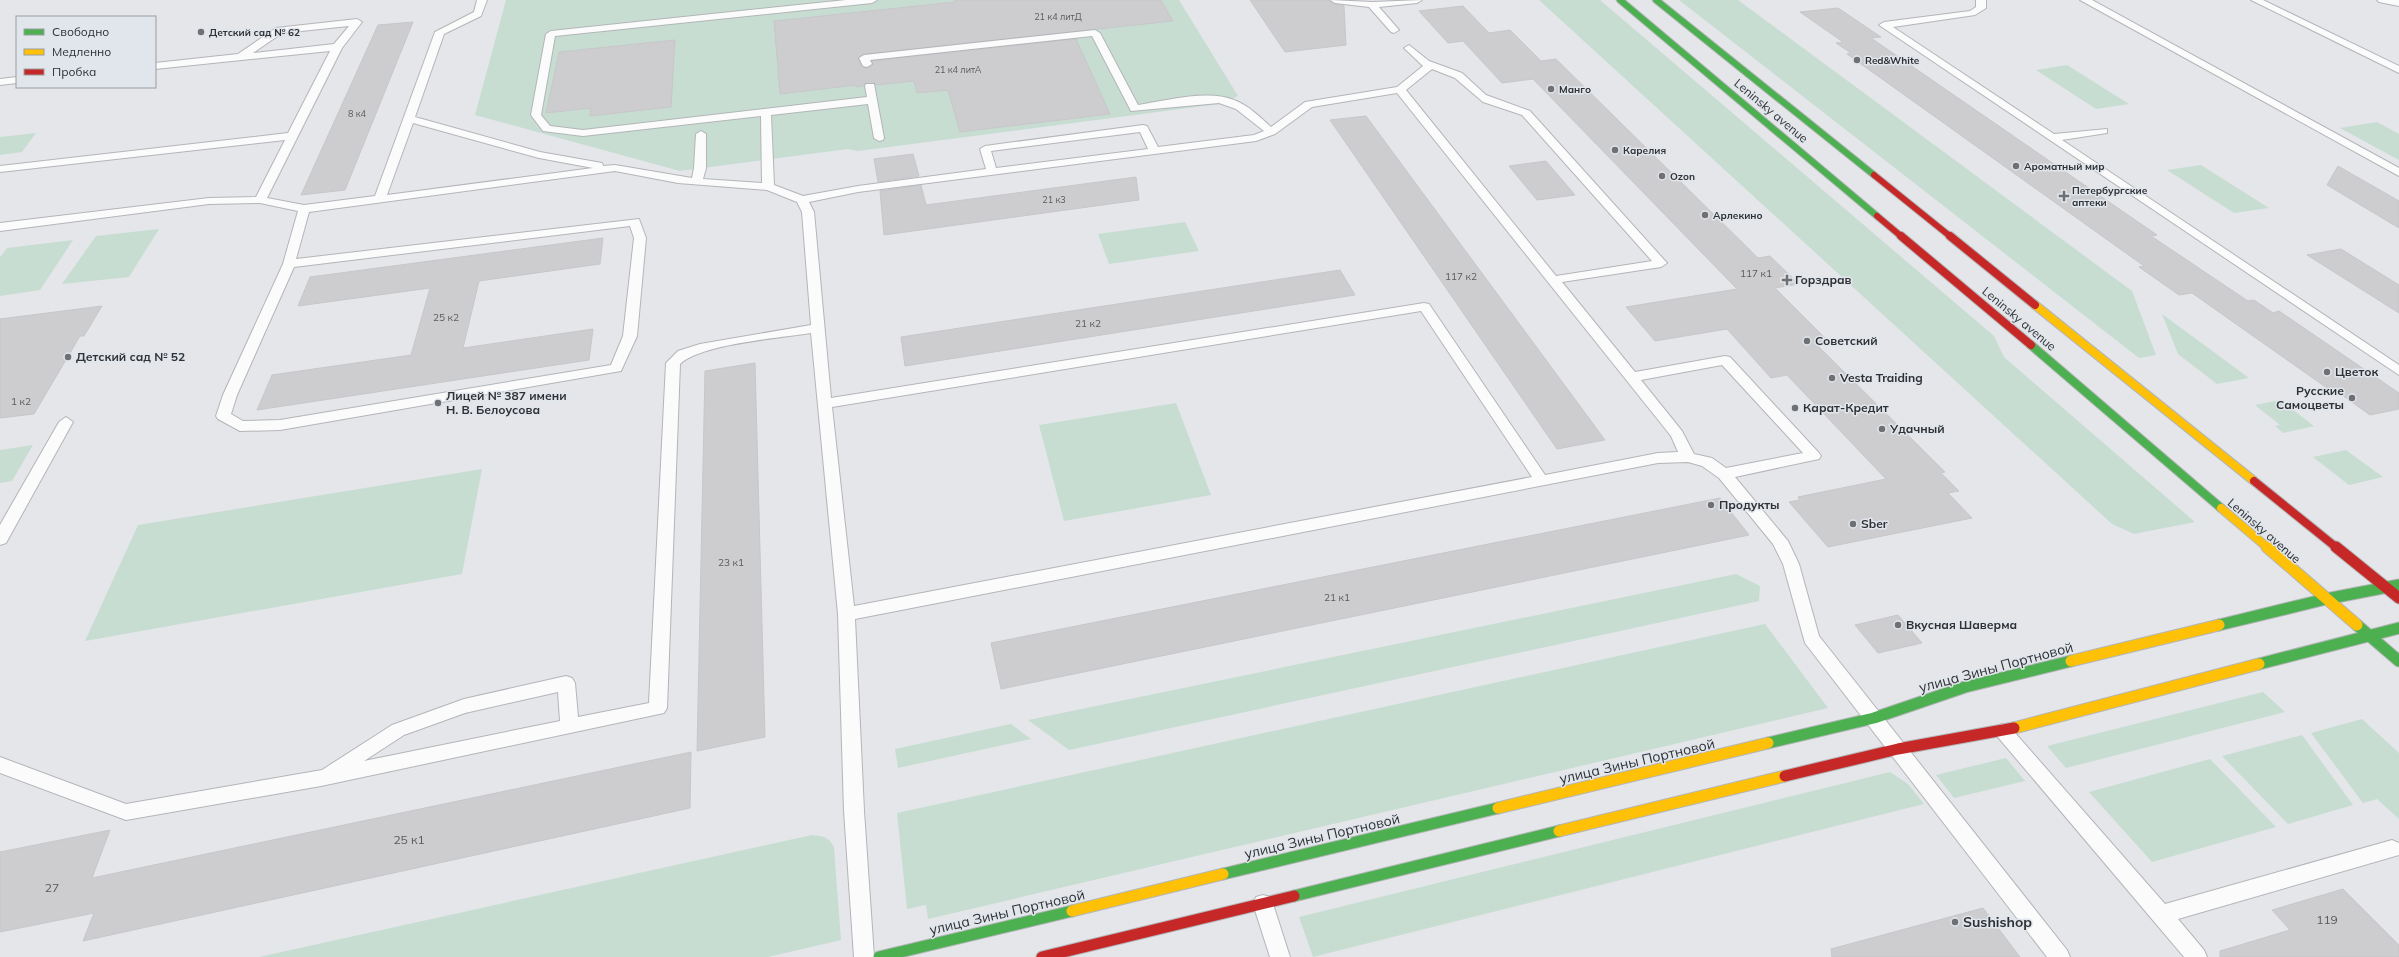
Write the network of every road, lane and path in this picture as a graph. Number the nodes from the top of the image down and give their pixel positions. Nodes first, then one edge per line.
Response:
1 (482, 0) edge
2 (872, 0) edge
3 (1335, 0) edge
4 (1417, 0) edge
5 (1620, 0) edge
6 (1656, 0) edge
7 (1981, 0) edge
8 (2085, 0) edge
9 (2256, 0) edge
10 (2382, 0) edge
11 (2399, 3) edge
12 (1372, 5) junction
13 (1890, 14) dead end
14 (1902, 22) junction
15 (1394, 30) dead end
16 (337, 47) junction
17 (1409, 48) dead end
18 (241, 57) junction
19 (867, 64) dead end
20 (156, 66) edge
21 (1428, 66) junction
22 (2399, 70) edge
23 (16, 80) edge
24 (0, 82) edge
25 (870, 86) dead end
26 (1400, 90) junction
27 (872, 100) junction
28 (766, 112) junction
29 (409, 119) junction
30 (2103, 131) dead end
31 (1271, 132) junction
32 (701, 134) dead end
33 (293, 136) junction
34 (879, 138) dead end
35 (2052, 138) junction
36 (1154, 151) junction
37 (614, 168) junction
38 (0, 169) edge
39 (992, 172) junction
40 (2399, 173) edge
41 (696, 182) junction
42 (768, 187) junction
43 (380, 199) junction
44 (260, 200) junction
45 (802, 200) junction
46 (304, 209) junction
47 (0, 228) edge
48 (289, 264) junction
49 (1553, 280) junction
50 (817, 328) junction
51 (2399, 371) edge
52 (1631, 377) junction
53 (825, 404) junction
54 (66, 422) dead end
55 (1688, 457) junction
56 (1724, 474) junction
57 (1542, 481) junction
58 (0, 540) edge
59 (2399, 585) edge
60 (2385, 588) junction
61 (2399, 598) edge
62 (2326, 599) junction
63 (846, 614) junction
64 (2399, 628) edge
65 (2371, 637) junction
66 (2399, 660) edge
67 (1874, 718) junction
68 (570, 727) junction
69 (2003, 731) junction
70 (1898, 749) junction
71 (0, 765) edge
72 (321, 778) junction
73 (2392, 849) dead end
74 (1263, 904) junction
75 (2160, 915) junction
76 (935, 950) edge
77 (864, 957) edge
78 (879, 957) edge
79 (1042, 957) edge
80 (1280, 957) edge
81 (2060, 957) edge
82 (2197, 957) edge

1 - 29 lane
2 - 28 lane
3 - 12 lane
4 - 12 lane
5 - 62 main road, Leninsky avenue
6 - 60 main road, Leninsky avenue
7 - 14 lane
8 - 40 lane
9 - 22 lane
10 - 11 lane
12 - 15 lane
13 - 14 lane
14 - 35 lane
16 - 18 lane
16 - 18 lane
16 - 33 lane
17 - 21 lane
18 - 20 lane
19 - 31 lane
21 - 26 lane
21 - 49 lane
23 - 24 lane
25 - 27 lane
26 - 31 lane
26 - 49 lane
27 - 28 lane
27 - 34 lane
28 - 42 lane
29 - 37 lane
29 - 43 lane
30 - 35 lane
31 - 36 lane
32 - 41 lane
33 - 38 lane
33 - 44 lane
35 - 51 lane
36 - 39 lane
36 - 39 lane
37 - 41 lane
37 - 43 lane
39 - 45 lane
41 - 42 lane
42 - 45 lane
43 - 46 lane
44 - 46 lane
44 - 47 lane
45 - 50 lane
46 - 48 lane
48 - 48 lane
49 - 52 lane
50 - 53 lane
50 - 68 lane
52 - 55 lane
52 - 56 lane
53 - 57 lane
53 - 63 lane
54 - 58 lane
55 - 56 lane
55 - 57 lane
56 - 67 lane
57 - 63 lane
59 - 60 main road, улица Зины Портновой
60 - 61 main road, Leninsky avenue
60 - 62 main road, улица Зины Портновой
62 - 65 main road, Leninsky avenue
62 - 67 main road, улица Зины Портновой
63 - 77 lane
64 - 65 main road
65 - 66 main road, Leninsky avenue
65 - 69 main road
67 - 70 lane
67 - 76 main road, улица Зины Портновой
68 - 72 lane
68 - 72 lane
69 - 70 main road
69 - 75 lane
70 - 74 main road
70 - 81 lane
71 - 72 lane
73 - 75 lane
74 - 79 main road
74 - 80 lane
75 - 82 lane
76 - 78 main road, улица Зины Портновой

